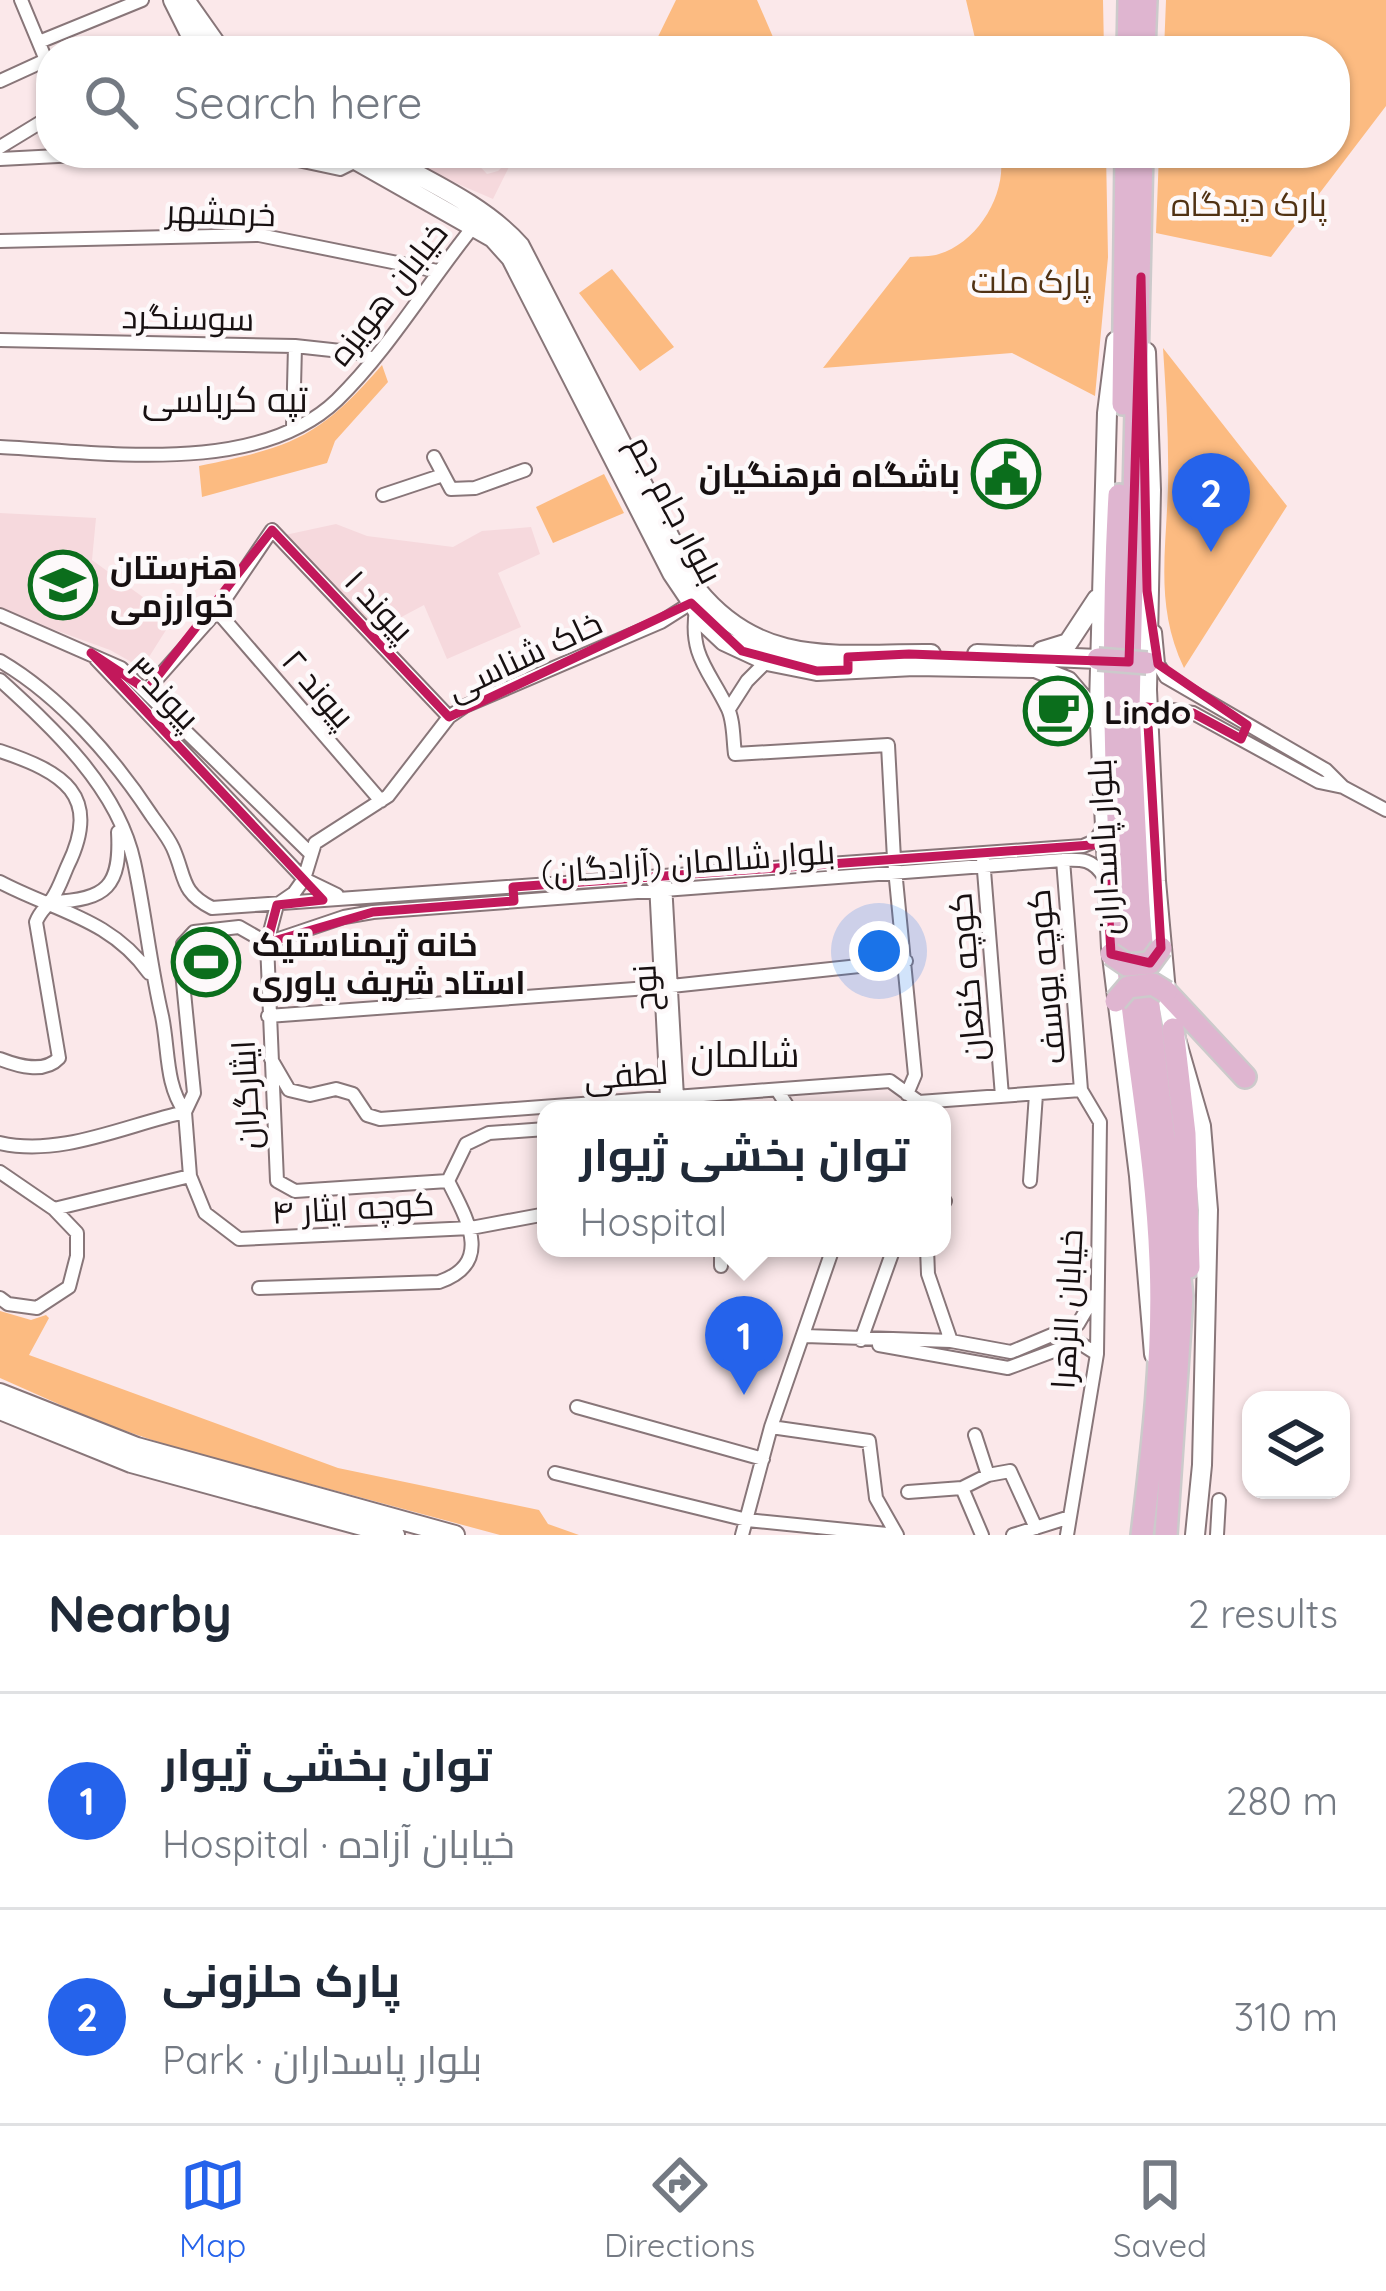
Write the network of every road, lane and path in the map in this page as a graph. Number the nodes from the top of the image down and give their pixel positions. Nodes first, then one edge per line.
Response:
1 (21, 0) edge
2 (142, 0) edge
3 (173, 0) edge
4 (185, 0) edge
5 (1129, 0) edge
6 (1146, 0) edge
7 (36, 36) edge
8 (54, 36) edge
9 (193, 36) edge
10 (200, 36) edge
11 (1128, 36) edge
12 (1145, 36) edge
13 (36, 70) edge
14 (0, 82) edge
15 (36, 125) edge
16 (0, 147) edge
17 (36, 157) edge
18 (0, 159) edge
19 (368, 168) edge
20 (403, 168) edge
21 (1127, 168) edge
22 (1141, 168) edge
23 (473, 227) junction
24 (0, 241) edge
25 (437, 272) junction
26 (1133, 277) junction
27 (0, 340) edge
28 (295, 346) junction
29 (374, 359) junction
30 (293, 428) junction
31 (0, 447) edge
32 (434, 457) dead end
33 (525, 470) dead end
34 (443, 475) junction
35 (383, 495) dead end
36 (1147, 591) junction
37 (1100, 595) junction
38 (693, 606) junction
39 (217, 611) junction
40 (0, 615) edge
41 (91, 653) junction
42 (1024, 655) junction
43 (1098, 659) junction
44 (0, 661) edge
45 (767, 661) junction
46 (848, 663) junction
47 (1147, 663) junction
48 (0, 680) edge
49 (147, 690) junction
50 (729, 709) junction
51 (1148, 714) junction
52 (449, 717) junction
53 (1244, 732) junction
54 (1101, 749) junction
55 (0, 751) edge
56 (381, 801) junction
57 (1386, 810) edge
58 (118, 818) junction
59 (1104, 825) junction
60 (309, 852) junction
61 (983, 860) junction
62 (1063, 860) junction
63 (895, 866) junction
64 (304, 879) junction
65 (0, 882) edge
66 (1107, 882) junction
67 (661, 883) junction
68 (514, 894) junction
69 (350, 898) junction
70 (51, 902) junction
71 (277, 905) junction
72 (267, 943) junction
73 (1161, 948) junction
74 (1111, 954) junction
75 (906, 961) junction
76 (153, 979) junction
77 (666, 987) junction
78 (1166, 992) junction
79 (1116, 1001) junction
80 (268, 1016) junction
81 (1173, 1029) junction
82 (0, 1059) edge
83 (271, 1059) junction
84 (1245, 1077) dead end
85 (777, 1090) junction
86 (1081, 1090) junction
87 (907, 1094) junction
88 (1036, 1094) junction
89 (1002, 1096) junction
90 (672, 1098) junction
91 (630, 1101) edge
92 (784, 1101) edge
93 (918, 1101) edge
94 (933, 1101) edge
95 (537, 1108) edge
96 (185, 1112) junction
97 (537, 1130) edge
98 (0, 1143) edge
99 (0, 1172) edge
100 (190, 1176) junction
101 (448, 1181) junction
102 (1030, 1181) dead end
103 (54, 1209) junction
104 (537, 1216) edge
105 (471, 1228) junction
106 (722, 1257) edge
107 (829, 1257) edge
108 (891, 1257) edge
109 (927, 1257) edge
110 (722, 1266) dead end
111 (259, 1288) dead end
112 (1096, 1294) junction
113 (1182, 1296) junction
114 (0, 1298) edge
115 (805, 1336) junction
116 (860, 1340) junction
117 (951, 1340) junction
118 (1096, 1354) junction
119 (1156, 1364) junction
120 (0, 1393) edge
121 (577, 1407) dead end
122 (0, 1410) edge
123 (771, 1427) junction
124 (975, 1435) dead end
125 (763, 1459) junction
126 (556, 1473) dead end
127 (988, 1475) junction
128 (962, 1488) junction
129 (908, 1492) dead end
130 (276, 1495) junction
131 (1219, 1500) dead end
132 (1070, 1517) junction
133 (746, 1520) junction
134 (1036, 1528) junction
135 (395, 1535) edge
136 (454, 1535) edge
137 (742, 1535) edge
138 (897, 1535) edge
139 (982, 1535) edge
140 (1012, 1535) edge
141 (1067, 1535) edge
142 (1142, 1535) edge
143 (1166, 1535) edge
144 (1195, 1535) edge
145 (1217, 1535) edge

1 - 7 street
2 - 8 street
3 - 9 main road
4 - 10 main road
5 - 11 main road
6 - 12 main road
13 - 14 street
15 - 16 street
17 - 18 street
19 - 23 main road, بلوار جام جم
20 - 46 main road, بلوار جام جم
21 - 26 main road, بلوار پاسداران
22 - 26 main road, بلوار پاسداران
23 - 25 street, خیابان هویزه
23 - 38 main road, بلوار جام جم
24 - 25 street, خرمشهر
25 - 29 street, خیابان هویزه
26 - 36 main road
26 - 37 main road
26 - 113 main road, بلوار پاسداران
26 - 119 main road, بلوار پاسداران
27 - 28 street, سوسنگرد
28 - 29 street, سوسنگرد
28 - 30 street
29 - 30 street, خیابان هویزه
30 - 31 street, خیابان هویزه
32 - 34 street
33 - 34 street
34 - 35 street
36 - 47 main road
36 - 53 street
37 - 42 main road
37 - 43 main road
38 - 45 main road, بلوار جام جم
38 - 50 street
38 - 52 street, خاک شناسی
39 - 49 street
39 - 52 street, پیوند ۱
39 - 56 street, پیوند ۲
40 - 41 street
41 - 49 street, پیوند۳
41 - 64 street, پیوند۳
42 - 43 main road, بلوار جام جم
42 - 46 main road, بلوار جام جم
43 - 47 main road, bridge
43 - 54 main road
44 - 71 street, بلوار شالمان (آزادگان)
45 - 46 main road, بلوار جام جم
45 - 50 street
46 - 54 main road, بلوار جام جم
47 - 51 main road
48 - 58 street
49 - 60 street, پیوند۳
50 - 63 street
51 - 53 street
51 - 73 main road
52 - 56 street, خاک شناسی
53 - 57 street
54 - 59 main road
55 - 70 street
56 - 60 street, خاک شناسی
58 - 70 street
58 - 76 street
59 - 61 street, بلوار شالمان (آزادگان)
59 - 66 main road
60 - 64 street
61 - 62 street, بلوار شالمان (آزادگان)
61 - 63 street, بلوار شالمان (آزادگان)
61 - 89 street, کوچه کنعان
62 - 66 street
62 - 86 street, کوچه یوسف
63 - 67 street, بلوار شالمان (آزادگان)
63 - 75 street
64 - 69 street
64 - 71 street
65 - 70 street
66 - 74 main road
67 - 68 street, بلوار شالمان (آزادگان)
67 - 77 street
68 - 69 street, بلوار شالمان (آزادگان)
68 - 72 street, بلوار شالمان (آزادگان)
69 - 71 street, بلوار شالمان (آزادگان)
70 - 76 street
70 - 82 street
71 - 72 street, ایثارگران
72 - 80 street, ایثارگران
72 - 96 street
73 - 74 main road, bridge
73 - 78 main road
74 - 79 main road
75 - 77 street
75 - 87 street
76 - 96 street
77 - 80 street
77 - 90 street
78 - 79 main road, bridge
78 - 81 main road
78 - 84 main road
79 - 119 main road
80 - 83 street, ایثارگران
81 - 113 main road
81 - 144 main road
83 - 95 street, لطفی
83 - 101 street, ایثارگران
85 - 87 street, لطفی
85 - 90 street, لطفی
85 - 92 street
86 - 88 street, لطفی
86 - 112 street, خیابان الزهرا
87 - 93 street, لطفی
88 - 89 street, لطفی
88 - 102 street
89 - 94 street, لطفی
90 - 91 street, لطفی
96 - 98 street
96 - 100 street, کوچه ایثار ۴
97 - 101 street
99 - 103 street
100 - 103 street
100 - 105 street, کوچه ایثار ۴
101 - 105 street
103 - 114 street
104 - 105 street, کوچه ایثار ۴
105 - 111 street
106 - 110 street
107 - 115 street
108 - 116 street
109 - 117 street
112 - 117 street
112 - 118 street, خیابان الزهرا
113 - 143 main road, بلوار پاسداران
115 - 116 street
115 - 123 street
116 - 117 street
116 - 118 street
118 - 132 street, خیابان الزهرا
119 - 142 main road, بلوار پاسداران
120 - 130 main road
121 - 125 street
122 - 130 main road
123 - 125 street
123 - 138 street
124 - 127 street
125 - 133 street
126 - 133 street
127 - 128 street
127 - 134 street
128 - 129 street
128 - 139 street
130 - 135 main road
130 - 136 main road
131 - 145 street
132 - 134 street
132 - 141 street, خیابان الزهرا
133 - 137 street
133 - 138 street
134 - 140 street

